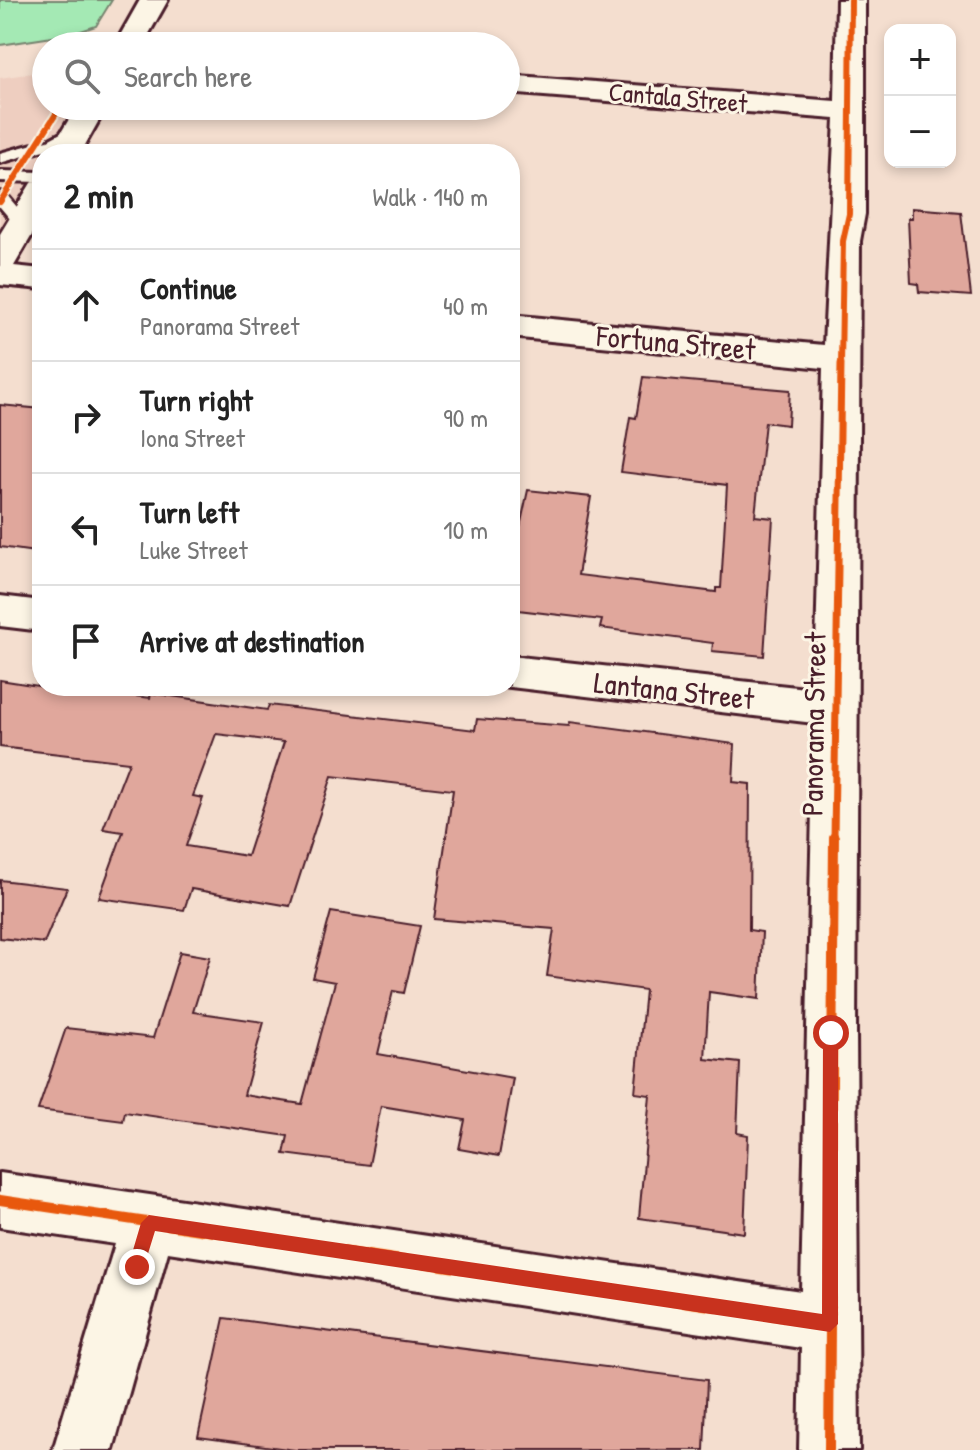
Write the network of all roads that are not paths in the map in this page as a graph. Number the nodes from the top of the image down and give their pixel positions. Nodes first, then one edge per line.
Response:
1 (154, 0) edge
2 (851, 0) edge
3 (136, 32) edge
4 (520, 85) edge
5 (849, 111) junction
6 (78, 129) edge
7 (50, 144) edge
8 (32, 150) edge
9 (0, 159) edge
10 (32, 162) edge
11 (0, 176) edge
12 (32, 177) edge
13 (0, 197) edge
14 (32, 206) edge
15 (22, 223) junction
16 (0, 262) edge
17 (0, 275) edge
18 (32, 278) edge
19 (520, 327) edge
20 (842, 358) junction
21 (0, 611) edge
22 (32, 615) edge
23 (520, 673) edge
24 (838, 709) junction
25 (0, 1200) edge
26 (149, 1223) junction
27 (830, 1324) junction
28 (83, 1450) edge
29 (829, 1450) edge

1 - 3 street
2 - 5 street, Panorama Street
4 - 5 street, Cantala Street
5 - 20 street, Panorama Street
6 - 7 lane
8 - 9 lane
9 - 10 lane
11 - 12 lane
13 - 15 lane
14 - 15 street
15 - 16 street
17 - 18 street
19 - 20 street, Fortuna Street
20 - 24 street, Panorama Street
21 - 22 street
23 - 24 street, Lantana Street
24 - 27 street, Panorama Street
25 - 26 street
26 - 27 street
26 - 28 street
27 - 29 street, Panorama Street

